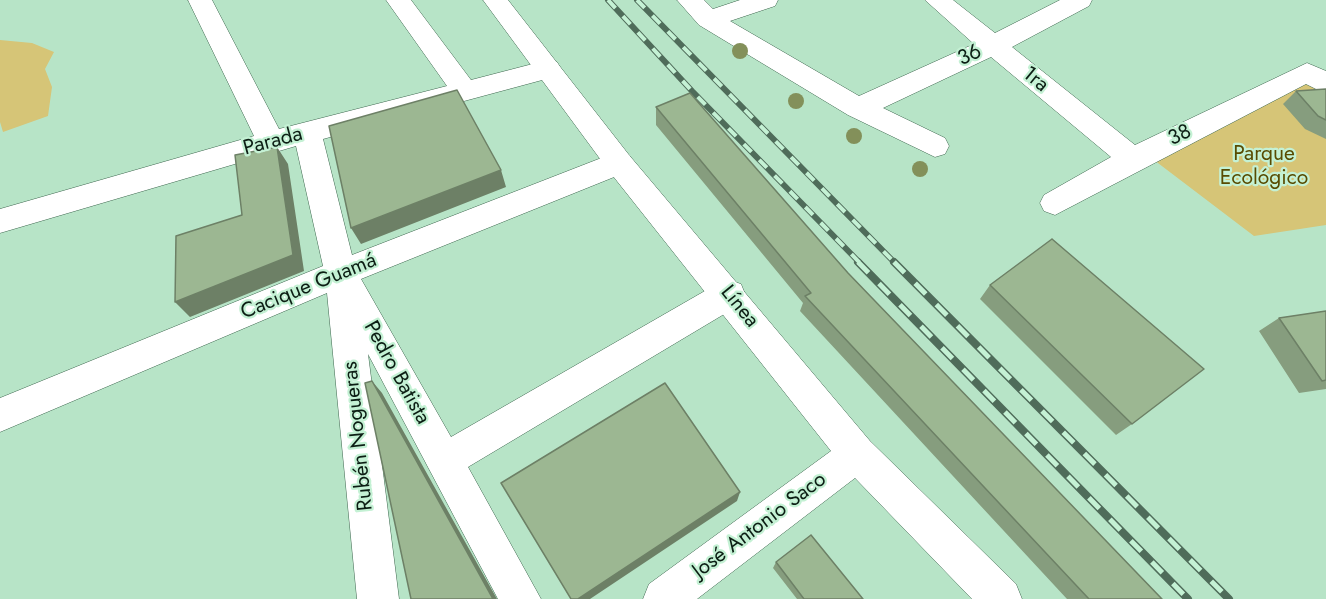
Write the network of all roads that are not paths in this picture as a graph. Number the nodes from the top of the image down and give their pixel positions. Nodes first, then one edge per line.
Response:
1 (201, 0) edge
2 (398, 0) edge
3 (495, 0) edge
4 (689, 0) edge
5 (765, 0) edge
6 (938, 0) edge
7 (1080, 0) edge
8 (708, 19) junction
9 (992, 46) junction
10 (548, 69) junction
11 (1317, 78) edge
12 (465, 91) junction
13 (858, 108) junction
14 (307, 133) junction
15 (271, 142) junction
16 (936, 146) dead end
17 (1133, 159) junction
18 (620, 163) junction
19 (1055, 202) dead end
20 (0, 222) edge
21 (341, 273) junction
22 (729, 294) junction
23 (0, 415) edge
24 (857, 454) junction
25 (444, 461) junction
26 (378, 599) edge
27 (520, 599) edge
28 (663, 599) edge
29 (1001, 599) edge

1 - 15 street
2 - 12 street
3 - 10 street, Línea
4 - 8 street
5 - 8 street
6 - 9 street, 1ra
7 - 9 street, 36
8 - 13 street
9 - 13 street, 36
9 - 17 street, 1ra
10 - 12 street, Parada
10 - 18 street, Línea
11 - 17 street, 38
12 - 14 street, Parada
13 - 16 street
14 - 15 street, Parada
14 - 21 street, Pedro Batista
15 - 20 street, Parada
17 - 19 street, 38
18 - 21 street, Cacique Guamá
18 - 22 street, Línea
21 - 23 street, Cacique Guamá
21 - 25 street, Pedro Batista
21 - 26 street, Rubén Nogueras
22 - 24 street, Línea
22 - 25 street
24 - 28 street, José Antonio Saco
24 - 29 street, Línea
25 - 27 street, Pedro Batista

